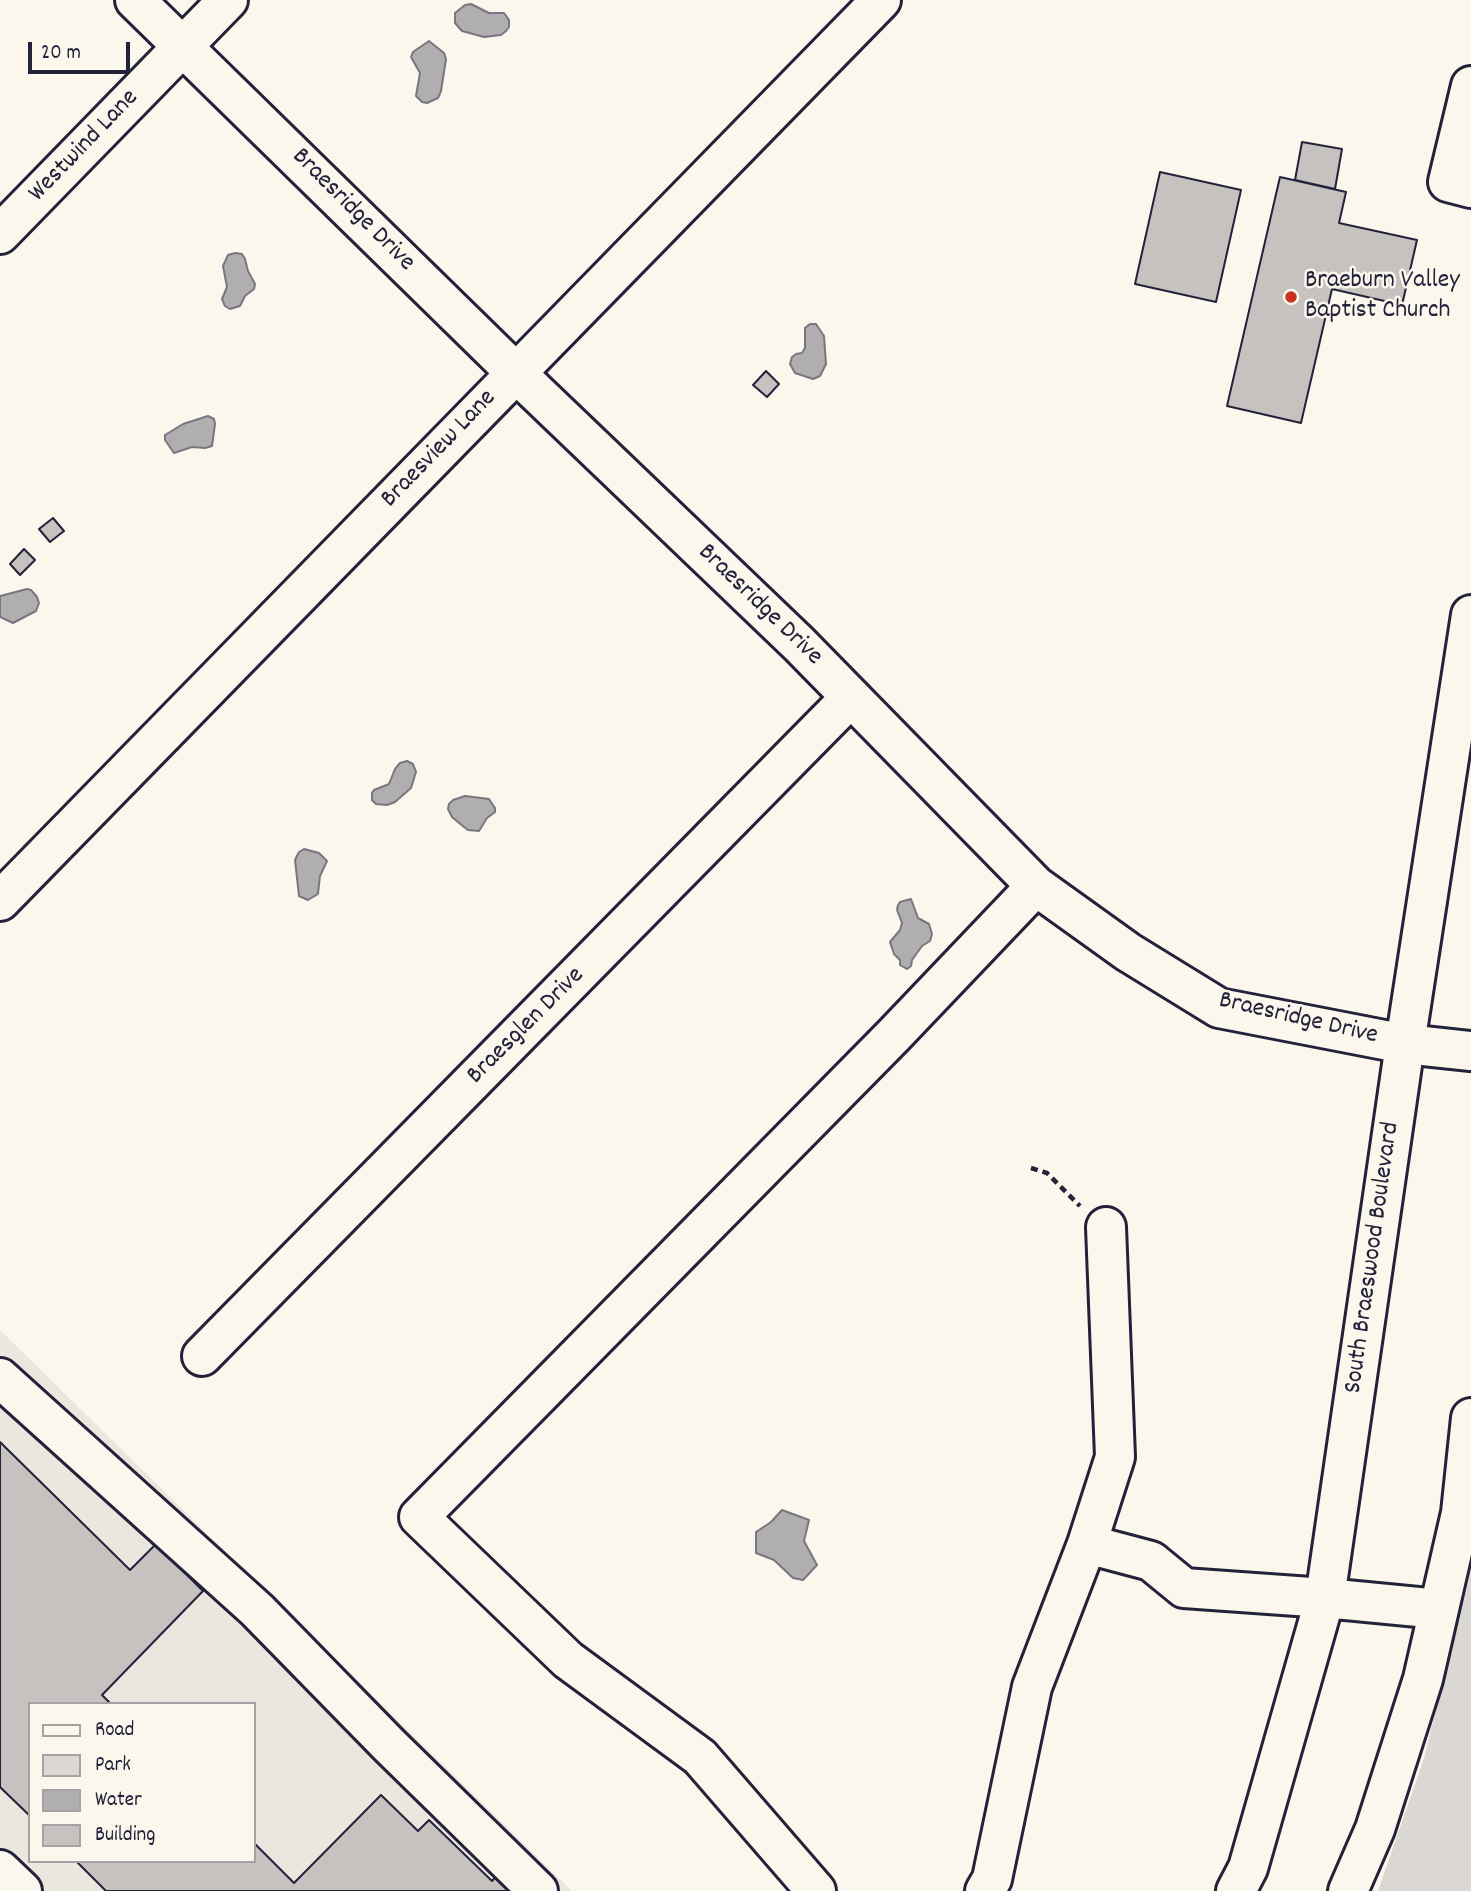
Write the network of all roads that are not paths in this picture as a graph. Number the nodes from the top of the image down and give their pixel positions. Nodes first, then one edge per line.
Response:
1 (135, 0) edge
2 (228, 0) edge
3 (881, 0) edge
4 (184, 46) junction
5 (1471, 86) edge
6 (1471, 188) edge
7 (0, 234) edge
8 (516, 373) junction
9 (1471, 615) edge
10 (851, 697) junction
11 (1036, 886) junction
12 (0, 901) edge
13 (1405, 1044) junction
14 (1471, 1051) edge
15 (1106, 1229) road end
16 (202, 1356) dead end
17 (0, 1378) edge
18 (1471, 1419) edge
19 (1087, 1544) junction
20 (1325, 1598) junction
21 (1439, 1609) junction
22 (0, 1870) edge
23 (22, 1891) edge
24 (538, 1891) edge
25 (816, 1891) edge
26 (985, 1891) edge
27 (1237, 1891) edge
28 (1348, 1891) edge

1 - 4 street, Braesridge Drive
2 - 4 street, Westwind Lane
3 - 8 street, Braesview Lane
4 - 7 street, Westwind Lane
4 - 8 street, Braesridge Drive
5 - 6 street
8 - 10 street, Braesridge Drive
8 - 12 street, Braesview Lane
9 - 13 street, South Braeswood Boulevard
10 - 11 street, Braesridge Drive
10 - 16 street, Braesglen Drive
11 - 13 street, Braesridge Drive
11 - 25 street
13 - 14 street, Braesridge Drive
13 - 20 street, South Braeswood Boulevard
15 - 19 street
17 - 24 street
18 - 21 street
19 - 20 street
19 - 26 street
20 - 21 street
20 - 27 street, South Braeswood Boulevard
21 - 28 street
22 - 23 street

